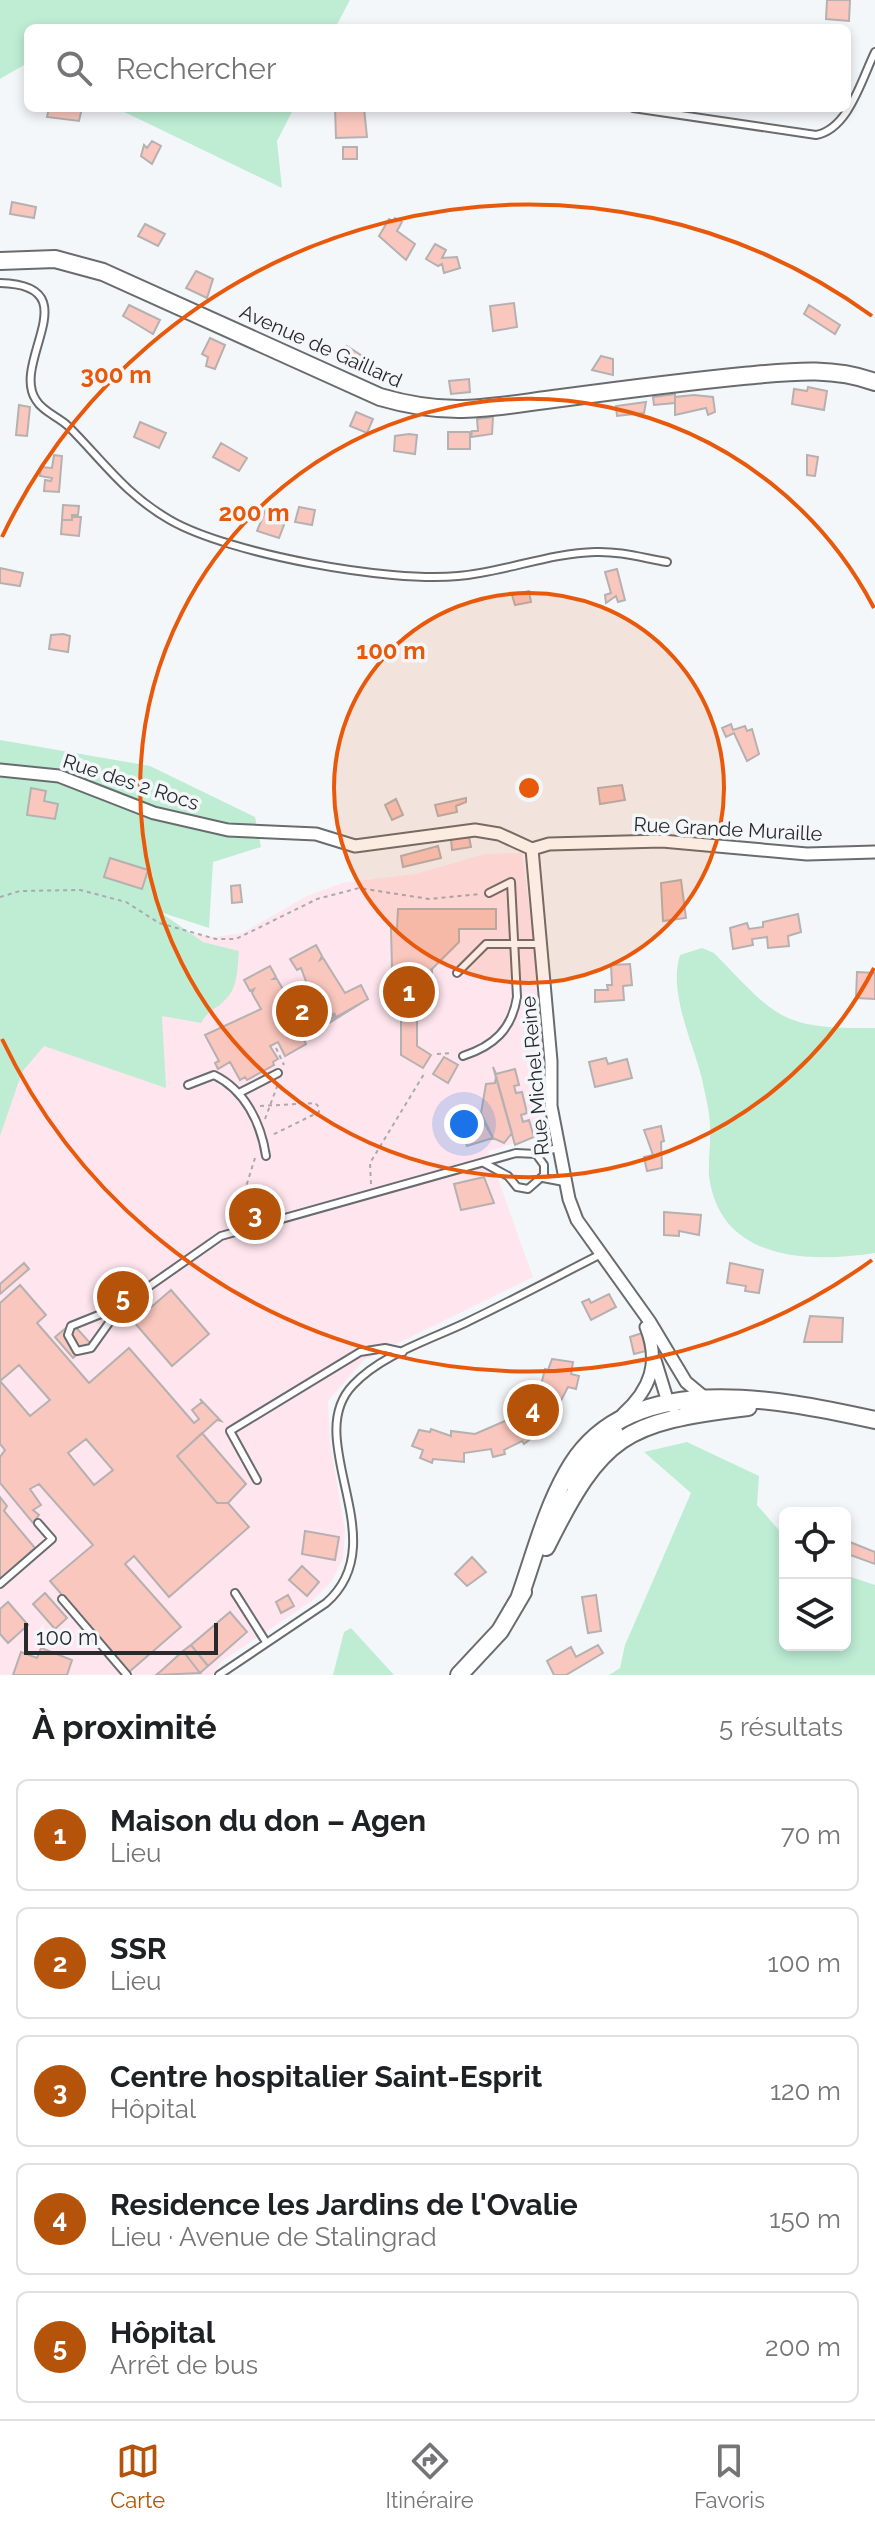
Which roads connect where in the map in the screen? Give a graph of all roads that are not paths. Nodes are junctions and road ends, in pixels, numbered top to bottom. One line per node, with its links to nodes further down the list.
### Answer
1 (875, 52): 2 (lane)
2 (851, 101)
3 (663, 112): 4 (lane)
4 (845, 112)
5 (0, 261): 7 (main road, Avenue de Gaillard)
6 (0, 283): 8 (lane)
7 (875, 382)
8 (667, 562)
9 (0, 770): 10 (street, Rue des 2 Rocs)
10 (532, 849): 11 (street, Rue Grande Muraille); 14 (street, Rue Michel Reine)
11 (875, 852)
12 (489, 893): 13 (lane)
13 (513, 943): 14 (lane); 15 (lane); 16 (lane)
14 (541, 944): 20 (street, Rue Michel Reine)
15 (457, 973)
16 (463, 1056)
17 (278, 1073): 19 (lane)
18 (188, 1085): 19 (lane)
19 (239, 1093): 22 (lane)
20 (557, 1148): 21 (lane); 25 (street, Rue Michel Reine)
21 (536, 1154): 23 (lane); 24 (lane)
22 (266, 1156)
23 (484, 1163): 24 (lane); 28 (lane)
24 (543, 1178): 25 (lane)
25 (564, 1182): 26 (street, Rue Michel Reine)
26 (601, 1254): 27 (street, Rue Michel Reine); 29 (lane)
27 (624, 1284): 30 (street, Rue Michel Reine); 31 (street, Rue Michel Reine)
28 (121, 1306): 28 (lane)
29 (403, 1352): 38 (lane); 45 (lane)
30 (655, 1359): 33 (street, Rue Michel Reine); 37 (street)
31 (675, 1367): 32 (street, Rue Michel Reine); 33 (street, Rue Michel Reine)
32 (704, 1397): 33 (main road); 34 (main road)
33 (673, 1403): 35 (street); 37 (main road); 39 (street)
34 (773, 1404): 35 (main road); 36 (main road)
35 (691, 1414): 39 (main road)
36 (875, 1420)
37 (604, 1432): 44 (main road)
38 (257, 1480)
39 (574, 1490): 44 (main road)
40 (38, 1523): 41 (lane)
41 (0, 1584)
42 (235, 1593): 45 (lane)
43 (62, 1599): 46 (lane)
44 (519, 1599): 48 (main road)
45 (266, 1642): 47 (lane)
46 (127, 1675)
47 (219, 1675)
48 (459, 1675)

